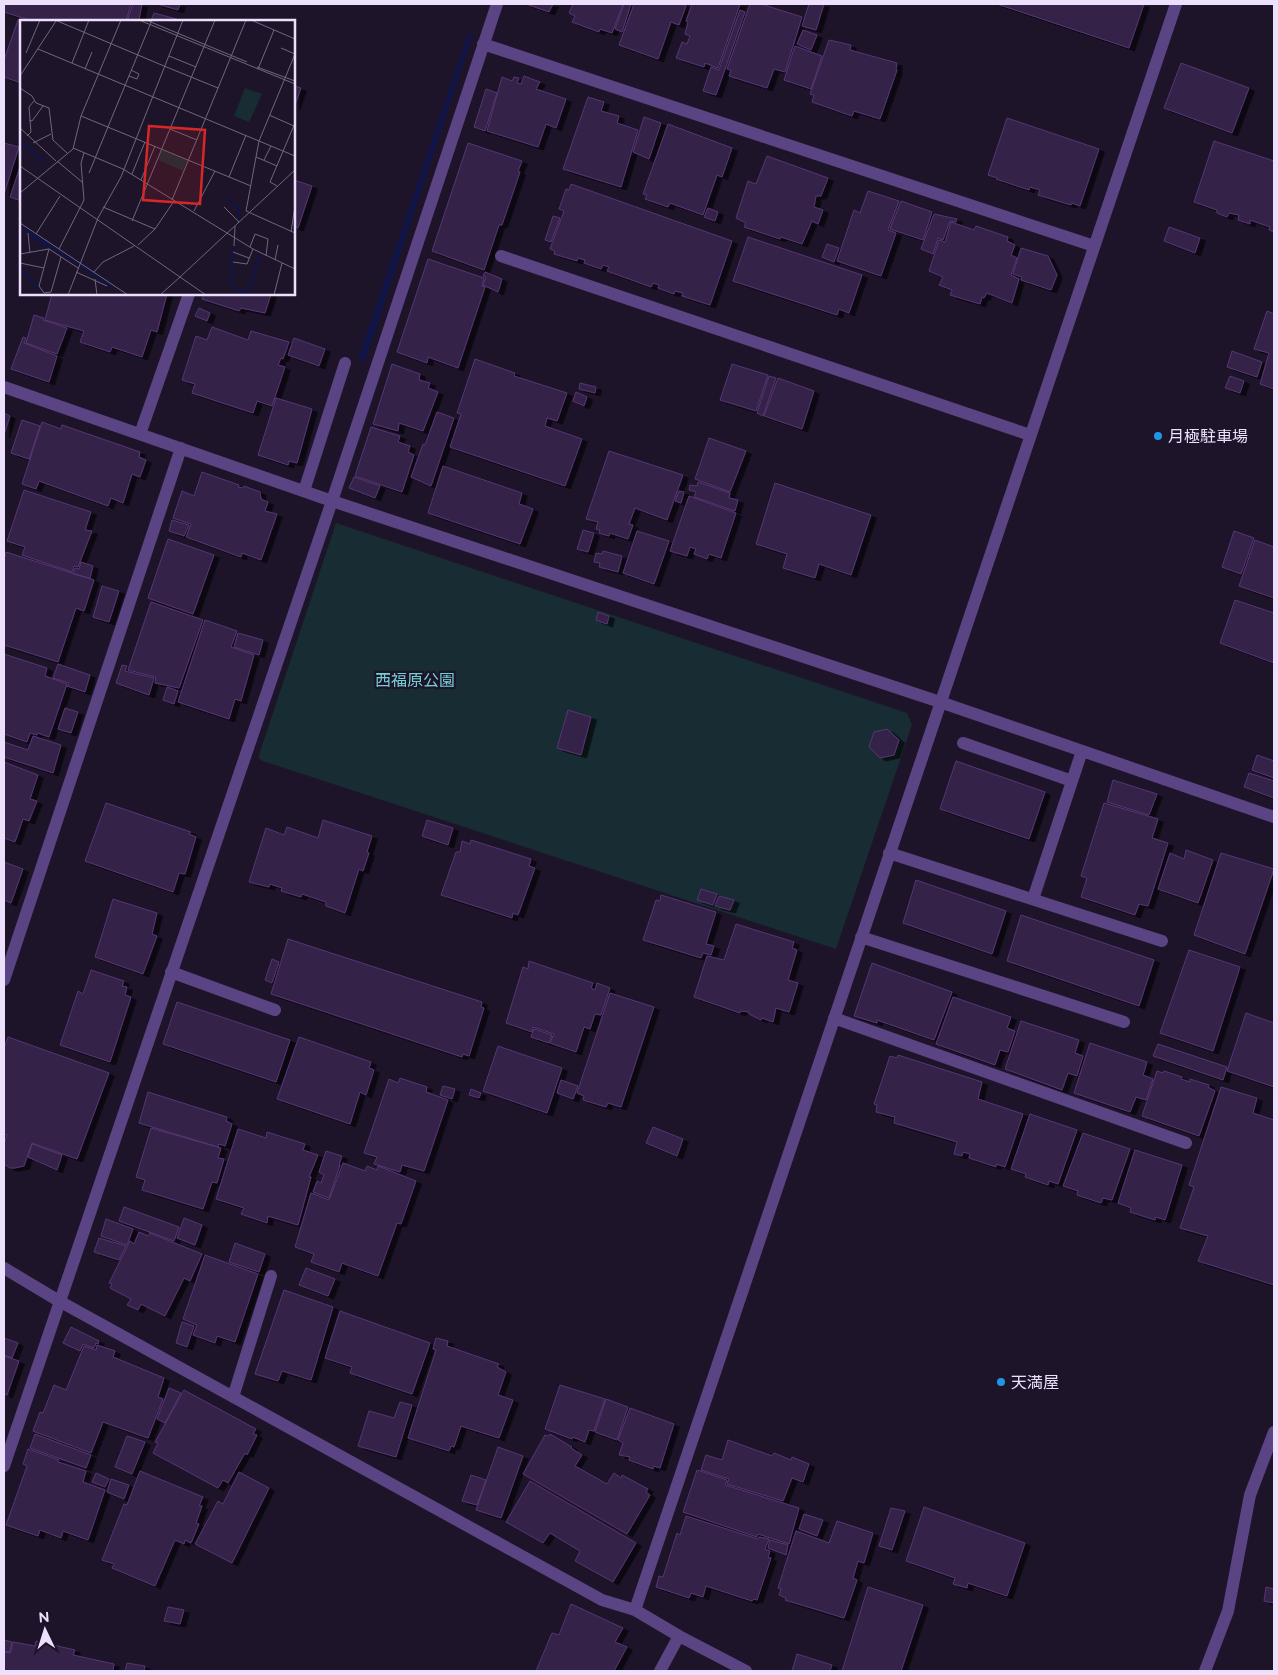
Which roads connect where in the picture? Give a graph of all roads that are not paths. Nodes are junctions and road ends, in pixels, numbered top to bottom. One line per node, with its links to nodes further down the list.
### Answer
1 (497, 4): 3 (street)
2 (1176, 4): 4 (street)
3 (483, 44): 4 (street); 13 (street)
4 (1094, 246): 10 (street)
5 (501, 256): 10 (street)
6 (189, 295): 9 (street)
7 (345, 363): 12 (street)
8 (4, 387): 9 (street)
9 (140, 434): 11 (street)
10 (1030, 435): 14 (street)
11 (181, 448): 12 (street); 24 (street)
12 (304, 491): 13 (street)
13 (332, 501): 14 (street); 23 (street)
14 (940, 702): 16 (street); 19 (street)
15 (963, 743): 17 (street)
16 (1082, 752): 17 (street); 18 (street)
17 (1072, 781): 20 (street)
18 (1274, 817)
19 (889, 852): 20 (street); 21 (street)
20 (1033, 899): 22 (street)
21 (861, 937): 26 (street); 27 (street)
22 (1162, 941)
23 (171, 972): 25 (street); 31 (street)
24 (4, 980)
25 (275, 1010)
26 (834, 1018): 28 (street); 35 (street)
27 (1124, 1022)
28 (1186, 1143)
29 (4, 1268): 31 (street)
30 (271, 1276): 32 (street)
31 (58, 1301): 32 (street); 34 (street)
32 (233, 1397): 35 (street)
33 (1274, 1432): 39 (street)
34 (4, 1466)
35 (635, 1610): 36 (street)
36 (679, 1636): 37 (street); 38 (street)
37 (660, 1671)
38 (746, 1671)
39 (1206, 1671)

